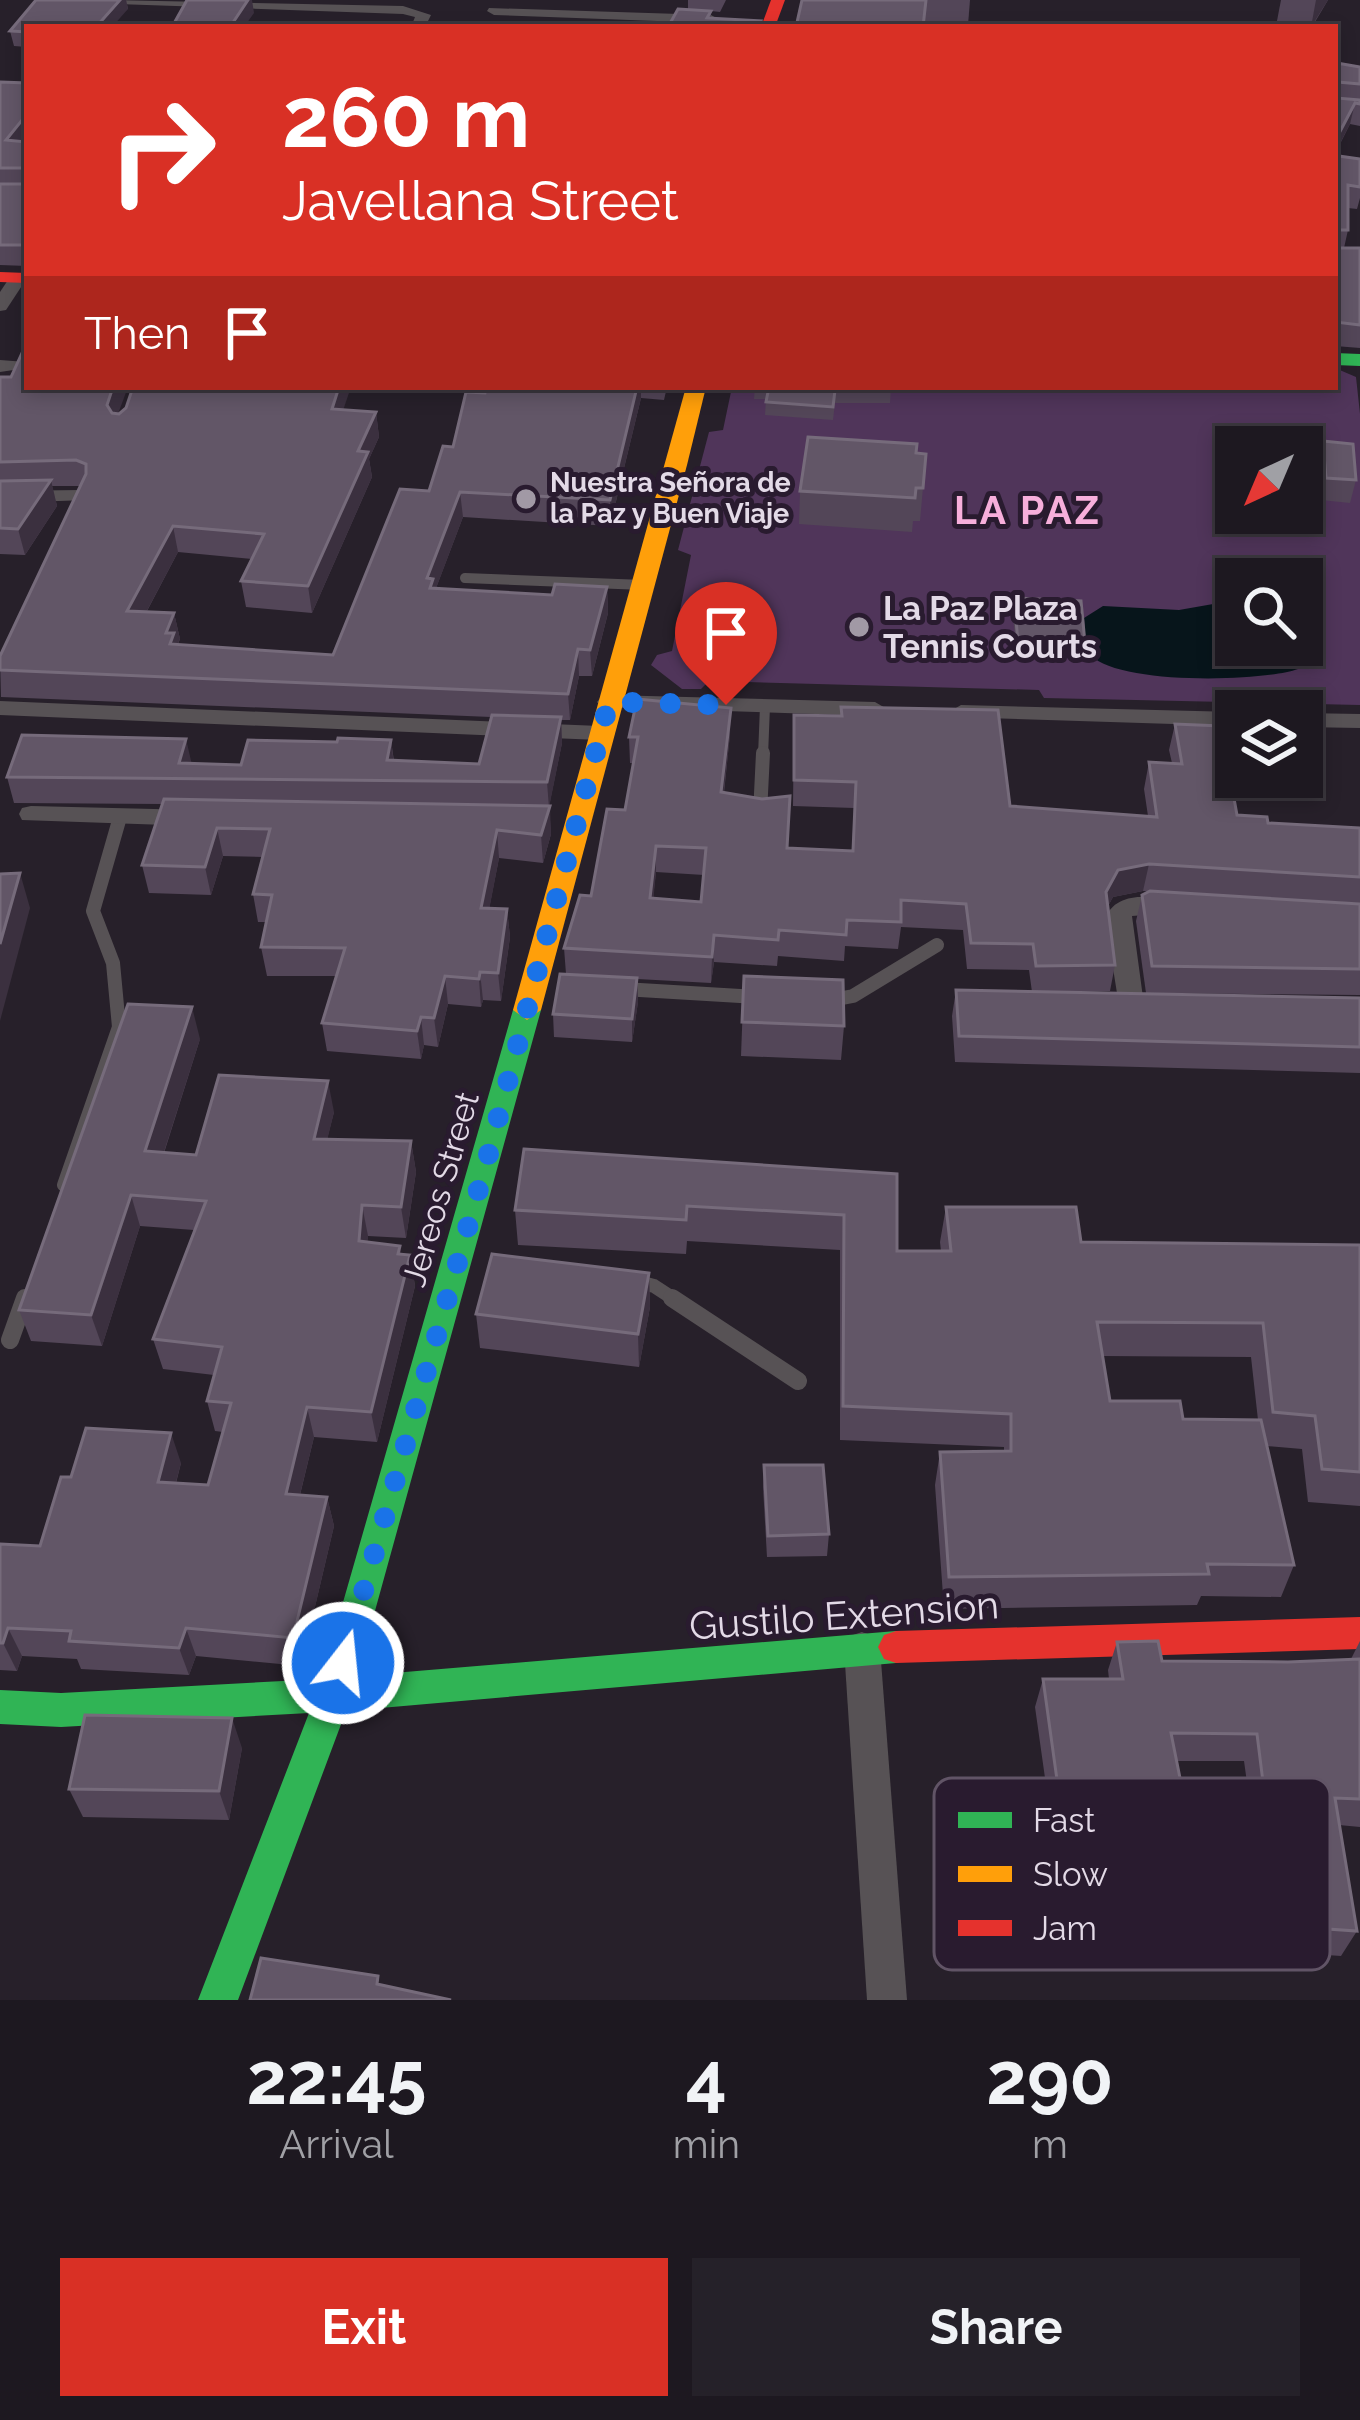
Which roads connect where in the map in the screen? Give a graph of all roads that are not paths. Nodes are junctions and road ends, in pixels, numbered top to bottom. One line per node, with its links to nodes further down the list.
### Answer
1 (117, 0): 2 (street)
2 (129, 0): 6 (street)
3 (494, 10): 4 (street)
4 (595, 14): 5 (street)
5 (726, 20)
6 (420, 24)
7 (15, 277): 8 (street)
8 (0, 306)
9 (695, 390): 13 (street, Jereos Street)
10 (81, 496): 11 (street)
11 (0, 497)
12 (465, 578): 13 (lane)
13 (644, 586): 14 (street, Jereos Street)
14 (609, 702): 15 (street); 20 (street, Jereos Street)
15 (765, 706): 17 (street); 22 (lane)
16 (0, 708): 20 (street)
17 (1215, 717)
18 (1323, 720): 19 (street)
19 (1360, 721)
20 (600, 733): 38 (street, Jereos Street)
21 (31, 814): 23 (street)
22 (760, 814)
23 (120, 817): 24 (street); 31 (lane)
24 (216, 818)
25 (1208, 908): 30 (street)
26 (937, 945): 29 (lane)
27 (603, 988): 28 (lane)
28 (764, 998)
29 (809, 1000)
30 (1130, 1005)
31 (56, 1206)
32 (33, 1273): 34 (lane)
33 (617, 1280): 35 (lane)
34 (10, 1340)
35 (798, 1381)
36 (1360, 1633): 37 (street, Gustilo Extension)
37 (862, 1648): 38 (street, Gustilo Extension); 41 (street)
38 (334, 1695): 39 (street, Gustilo Extension); 40 (street, Jereos Street)
39 (0, 1707)
40 (218, 2000)
41 (887, 2000)

